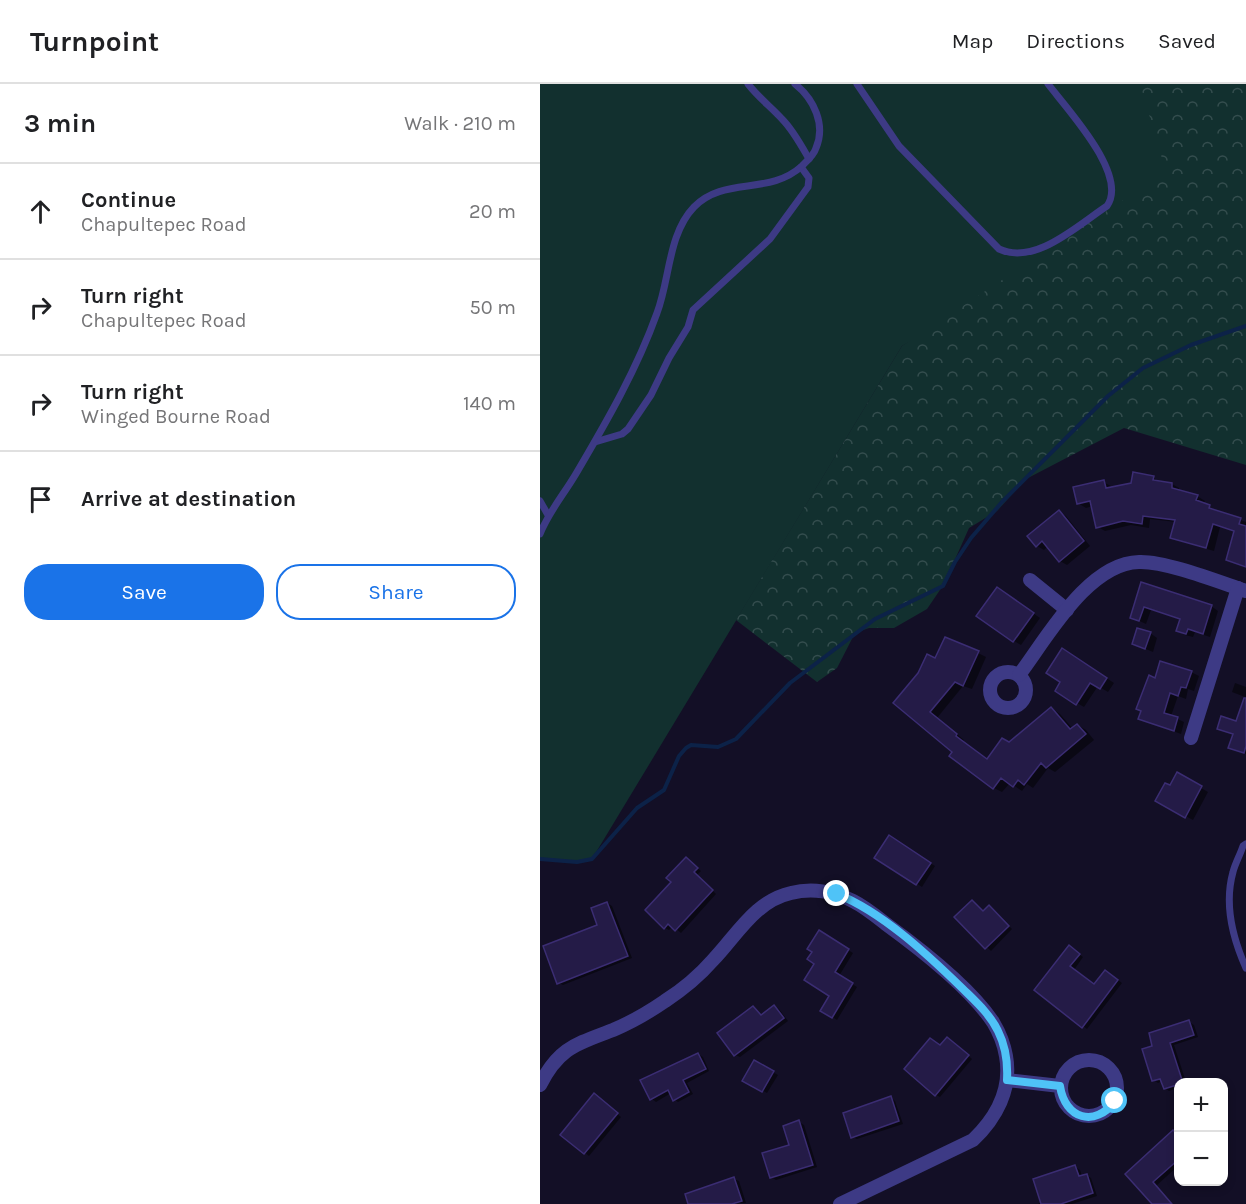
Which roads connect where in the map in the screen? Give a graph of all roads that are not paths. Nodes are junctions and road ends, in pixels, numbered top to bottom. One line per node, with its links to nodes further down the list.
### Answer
1 (748, 84): 5 (lane)
2 (795, 84): 5 (lane)
3 (857, 84): 4 (lane)
4 (1048, 84)
5 (809, 159): 6 (lane)
6 (801, 167): 7 (lane); 7 (lane)
7 (595, 442): 9 (lane)
8 (540, 501): 9 (lane)
9 (548, 515): 10 (lane)
10 (540, 534)
11 (1030, 580): 13 (street)
12 (1242, 590): 13 (street); 15 (street)
13 (1067, 610): 14 (street)
14 (1019, 675)
15 (1191, 738)
16 (1246, 844): 17 (lane)
17 (1246, 968)
18 (1007, 1080): 19 (street); 20 (street); 21 (street)
19 (540, 1085)
20 (1060, 1086): 20 (street)
21 (840, 1204)

